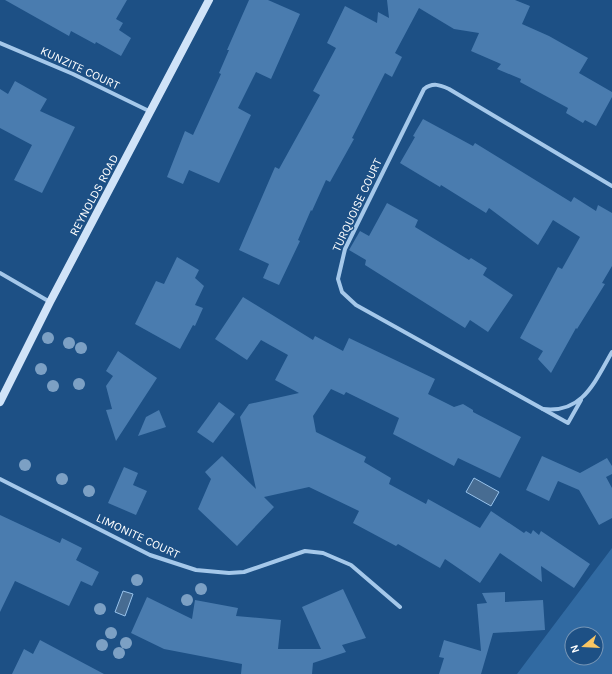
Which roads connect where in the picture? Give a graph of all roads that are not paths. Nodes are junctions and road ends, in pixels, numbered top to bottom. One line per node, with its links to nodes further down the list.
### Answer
1 (209, 0): 3 (street, REYNOLDS ROAD)
2 (0, 43): 3 (street, KUNZITE COURT)
3 (151, 112): 6 (street, REYNOLDS ROAD)
4 (612, 186): 10 (street, TURQUOISE COURT)
5 (0, 273): 6 (street)
6 (50, 302): 9 (street, REYNOLDS ROAD)
7 (612, 352): 8 (street)
8 (581, 400): 10 (street); 10 (street, TURQUOISE COURT)
9 (0, 402)
10 (540, 408)
11 (0, 479): 12 (street, LIMONITE COURT)
12 (400, 607)

